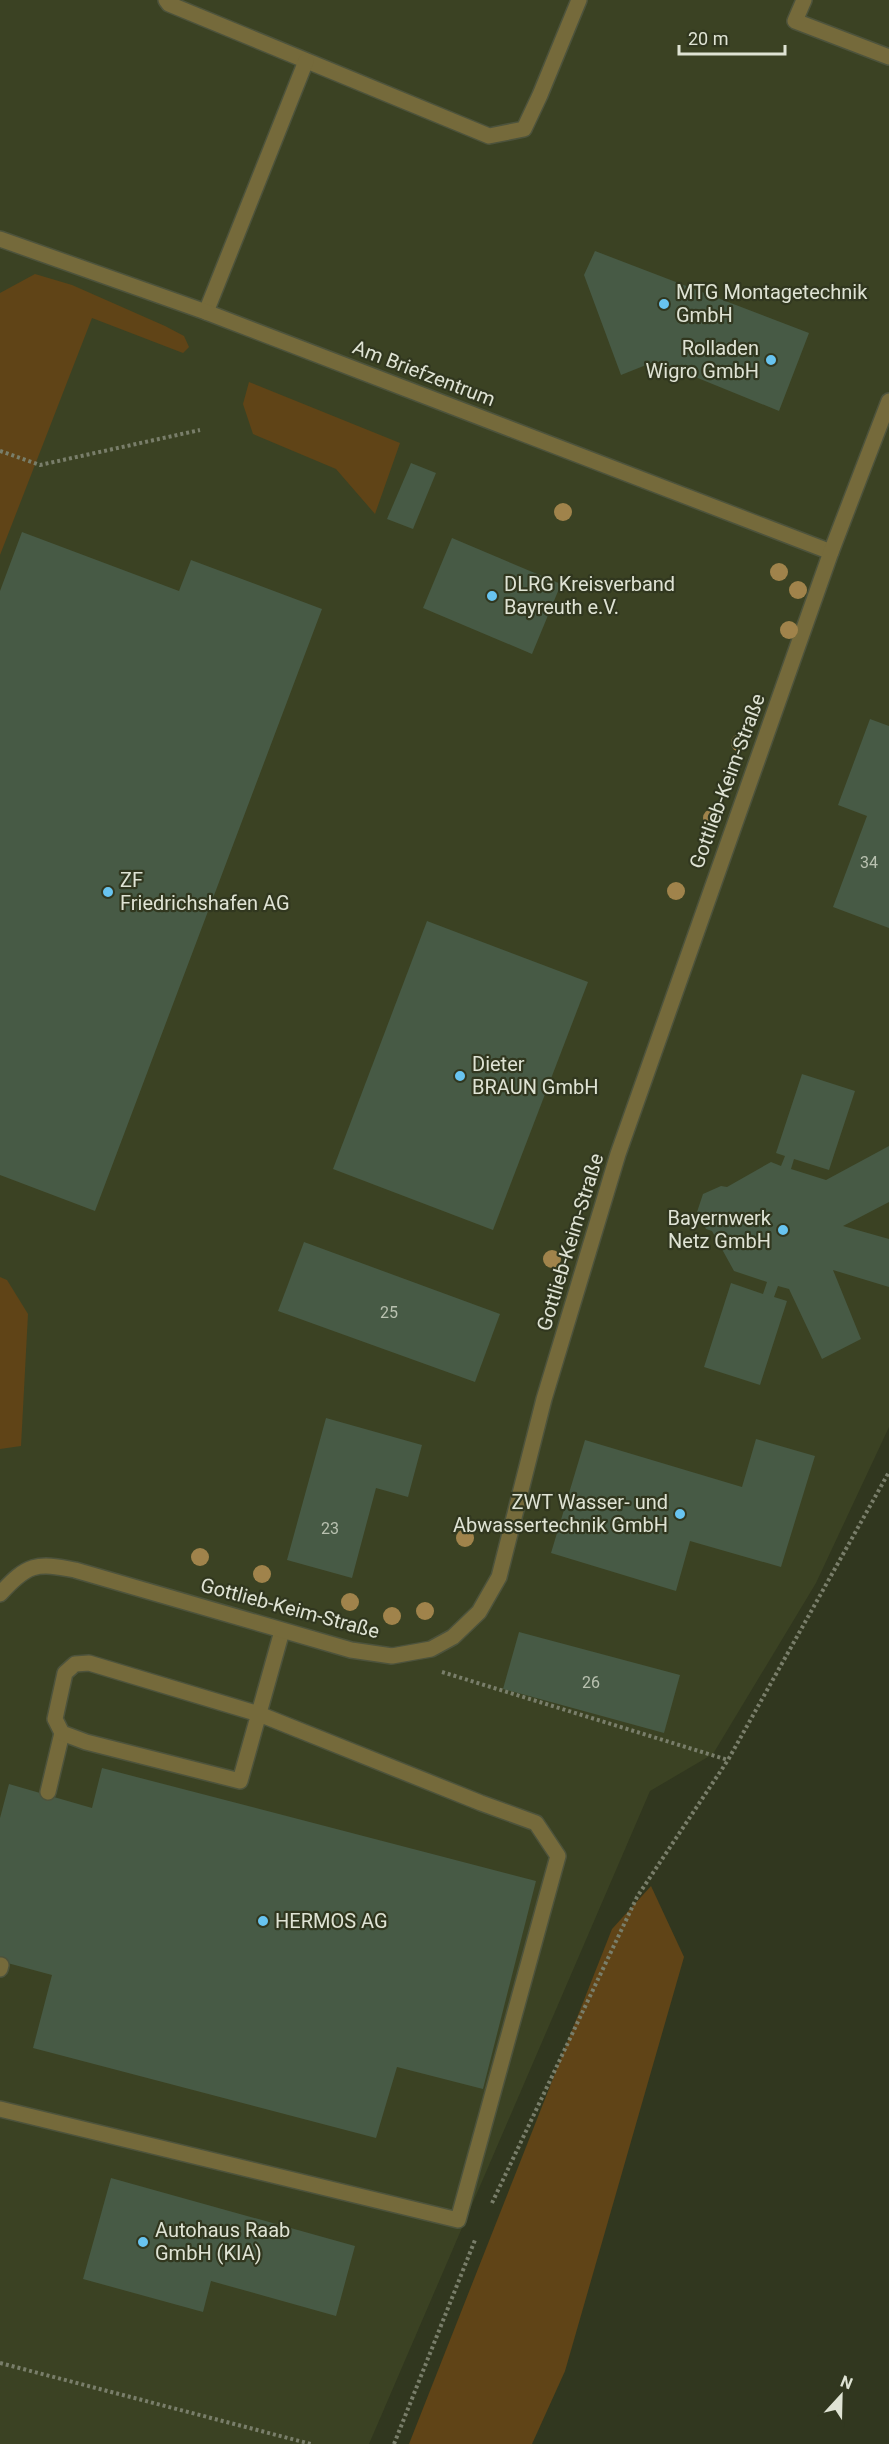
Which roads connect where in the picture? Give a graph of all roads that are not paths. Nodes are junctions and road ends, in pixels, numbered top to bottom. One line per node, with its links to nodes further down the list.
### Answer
1 (166, 0): 5 (street)
2 (579, 0): 5 (street)
3 (804, 0): 4 (street)
4 (889, 57)
5 (306, 61): 7 (street)
6 (0, 239): 7 (street, Am Briefzentrum)
7 (206, 312): 9 (street, Am Briefzentrum)
8 (889, 401): 9 (street, Gottlieb-Keim-Straße)
9 (831, 552): 11 (street, Gottlieb-Keim-Straße)
10 (0, 1594): 11 (street, Gottlieb-Keim-Straße)
11 (282, 1631): 12 (street)
12 (259, 1714): 13 (street); 13 (street); 15 (street)
13 (62, 1733): 14 (street)
14 (48, 1792)
15 (0, 2109)

